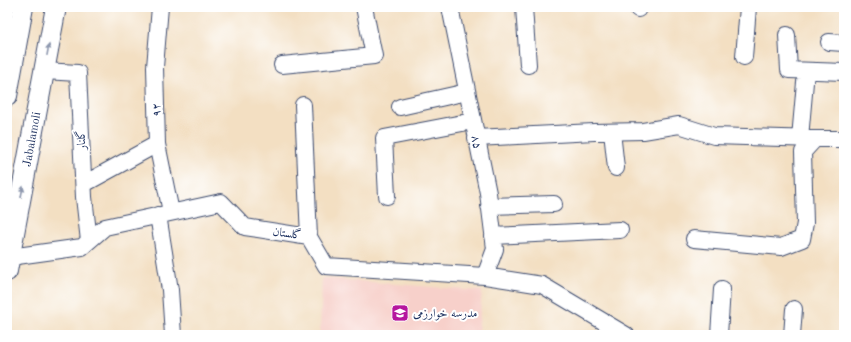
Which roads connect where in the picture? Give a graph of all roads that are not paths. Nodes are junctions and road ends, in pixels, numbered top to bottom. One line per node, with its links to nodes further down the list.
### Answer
1 (23, 7): 12 (main road)
2 (56, 7): 13 (main road, Jabalamoli, one-way to 2)
3 (160, 7): 25 (street, ۹۲)
4 (364, 7): 10 (street)
5 (450, 7): 16 (street, ۸۵)
6 (524, 7): 11 (street)
7 (748, 7): 9 (street)
8 (787, 35): 14 (street)
9 (744, 57)
10 (282, 65)
11 (528, 65)
12 (9, 71): 17 (main road)
13 (44, 71): 27 (street, گلنار); 37 (main road, Jabalamoli, one-way to 13)
14 (806, 71): 15 (street); 23 (street)
15 (844, 72)
16 (467, 92): 19 (street); 20 (street, ۸۵)
17 (7, 96)
18 (303, 105): 34 (street)
19 (400, 107)
20 (473, 121): 22 (street, ۸۵); 28 (street)
21 (612, 132): 22 (street); 23 (street); 26 (street)
22 (476, 138): 30 (street, ۸۵)
23 (808, 138): 24 (street); 35 (street)
24 (844, 139)
25 (157, 144): 27 (street); 31 (street, ۹۲)
26 (616, 168)
27 (84, 184): 36 (street, گلنار)
28 (387, 196)
29 (554, 204): 30 (street)
30 (489, 206): 33 (street, ۸۵)
31 (165, 214): 34 (street, گلستان); 36 (street, گلستان); 41 (street, ۹۲)
32 (620, 230): 33 (street)
33 (493, 236): 38 (street, ۸۵)
34 (309, 237): 38 (street, گلستان)
35 (694, 239)
36 (89, 241): 37 (street, گلستان)
37 (8, 264)
38 (485, 276): 42 (street, گلستان)
39 (722, 289): 43 (street)
40 (794, 309): 44 (street)
41 (173, 335)
42 (626, 335)
43 (719, 335)
44 (792, 335)

